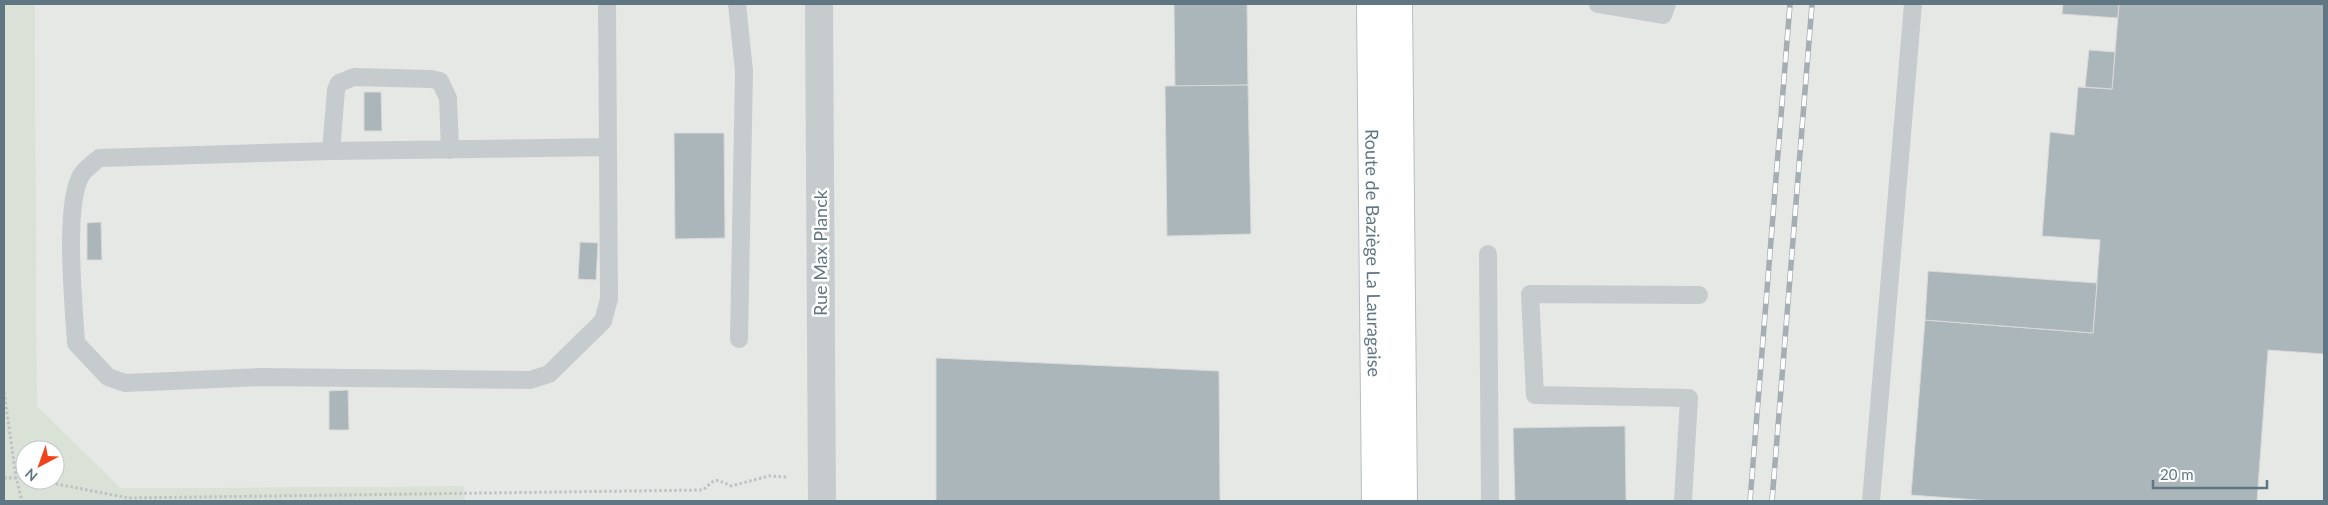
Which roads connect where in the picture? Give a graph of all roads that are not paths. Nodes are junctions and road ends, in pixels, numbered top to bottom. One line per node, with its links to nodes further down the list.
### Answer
1 (606, 4): 9 (lane)
2 (737, 4): 14 (lane)
3 (819, 4): 15 (street, Rue Max Planck)
4 (1371, 4): 16 (main road, Route de Baziège La Lauragaise)
5 (1398, 4): 17 (main road, Route de Baziège La Lauragaise)
6 (1598, 4): 7 (lane)
7 (1667, 4)
8 (1913, 4): 20 (lane)
9 (608, 147): 10 (lane); 11 (lane)
10 (450, 150): 11 (lane); 11 (lane)
11 (330, 151)
12 (1488, 254): 18 (lane)
13 (1699, 294): 19 (lane)
14 (739, 339)
15 (821, 490)
16 (1376, 501)
17 (1402, 501)
18 (1490, 501)
19 (1683, 501)
20 (1870, 501)

